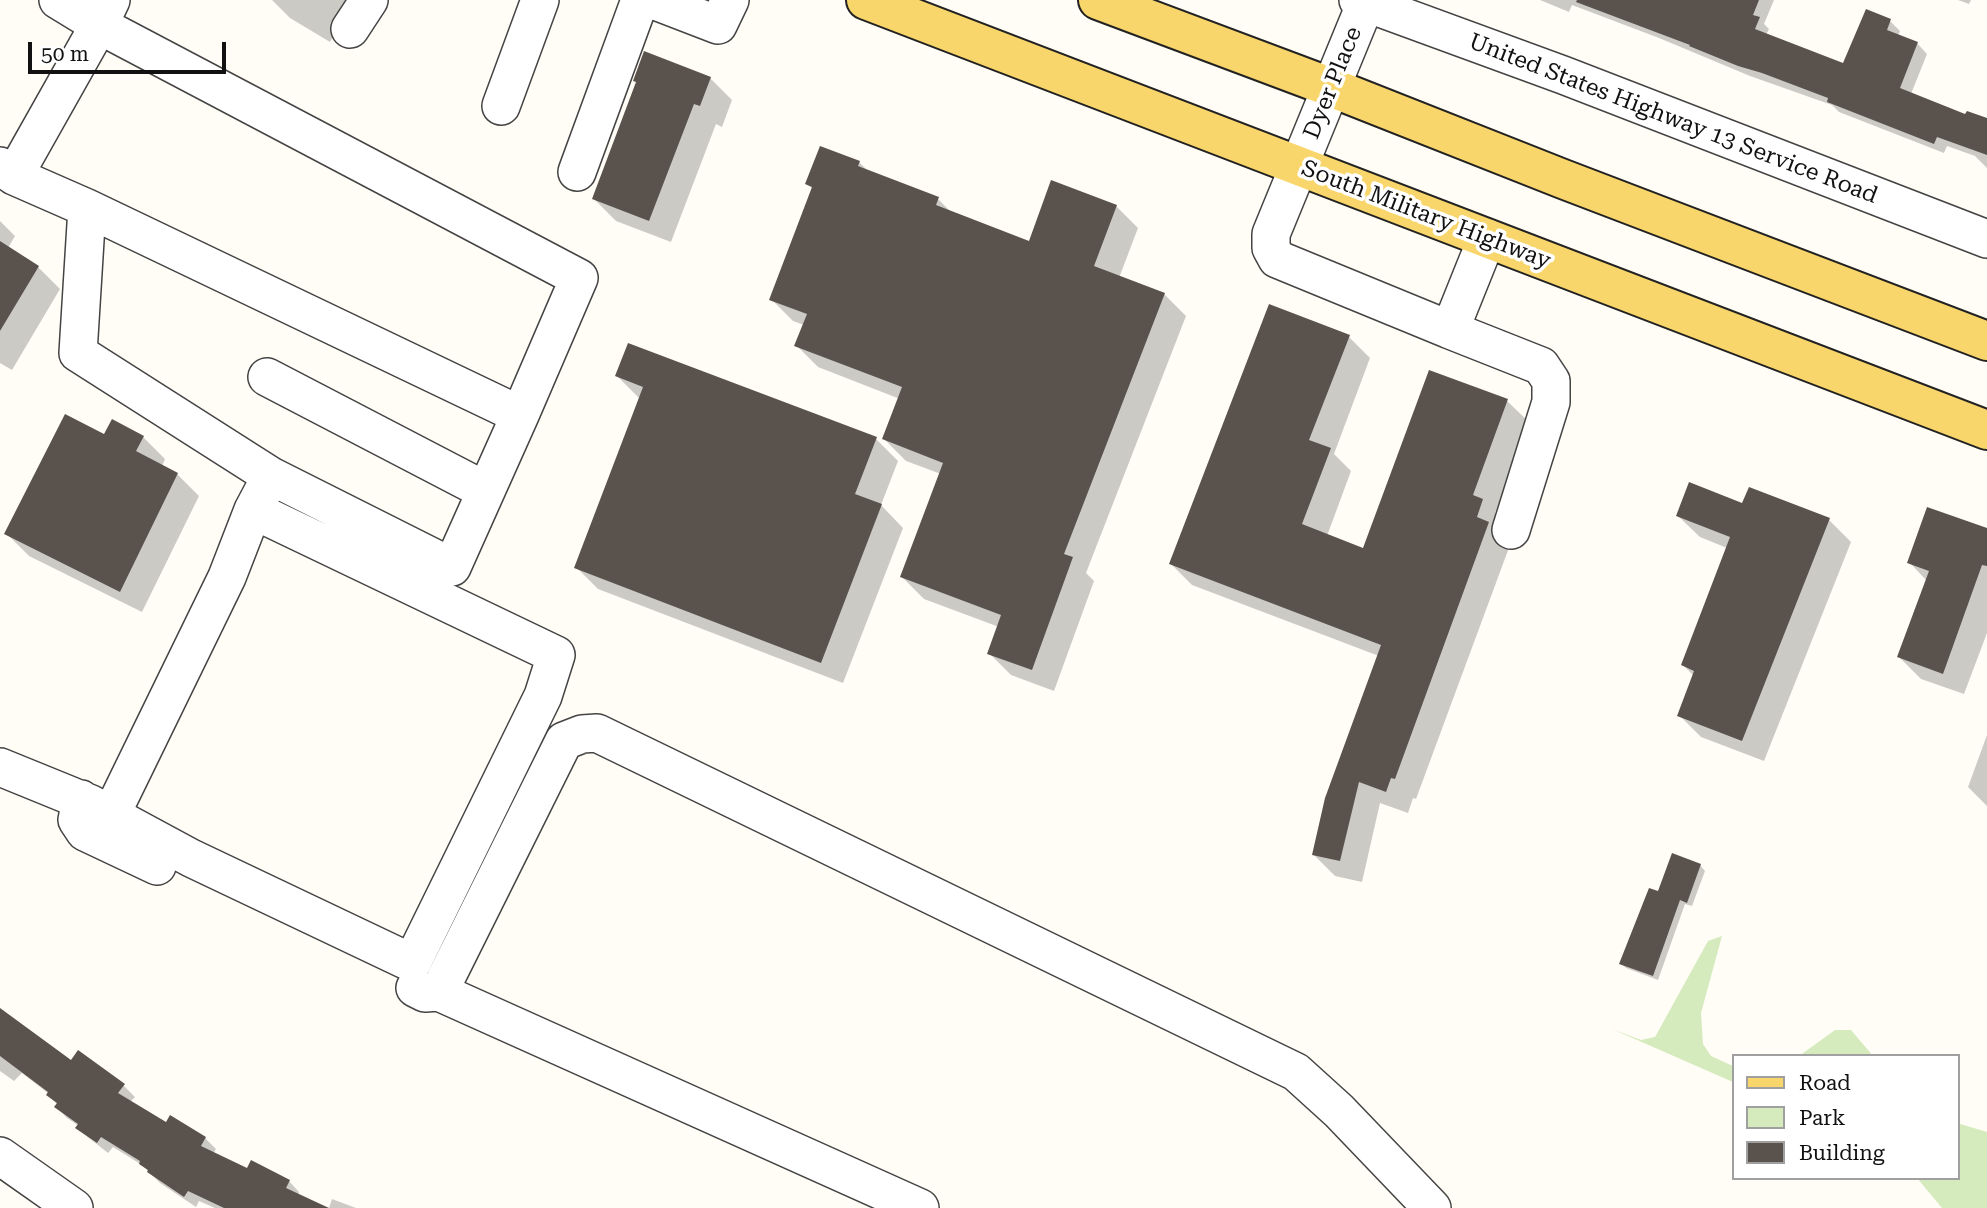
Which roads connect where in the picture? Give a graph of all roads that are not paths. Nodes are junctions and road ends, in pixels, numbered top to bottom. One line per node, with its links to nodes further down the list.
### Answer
1 (58, 0): 9 (street)
2 (540, 0): 11 (street)
3 (640, 0): 14 (street)
4 (653, 0): 5 (street)
5 (730, 0)
6 (1098, 0): 10 (main road)
7 (869, 1): 12 (main road, South Military Highway)
8 (1363, 1): 10 (street, Dyer Place); 17 (street, United States Highway 13 Service Road)
9 (109, 8): 13 (street); 21 (street)
10 (1330, 87): 12 (street, Dyer Place); 19 (main road)
11 (501, 106)
12 (1299, 167): 16 (main road, South Military Highway); 18 (street, Dyer Place)
13 (7, 171): 15 (street)
14 (577, 172)
15 (87, 208): 21 (street); 23 (street)
16 (1487, 238): 18 (street); 22 (main road, South Military Highway)
17 (1987, 239)
18 (1451, 330): 26 (street)
19 (1987, 341)
20 (267, 377): 24 (street)
21 (520, 415): 24 (street)
22 (1987, 430)
23 (271, 476): 24 (street); 25 (street)
24 (486, 491)
25 (253, 510): 28 (street); 28 (street)
26 (1511, 530)
27 (0, 767): 28 (street)
28 (96, 807): 29 (street)
29 (439, 992): 32 (street); 33 (street)
30 (0, 1156): 31 (street)
31 (75, 1208)
32 (920, 1208)
33 (1432, 1208)

